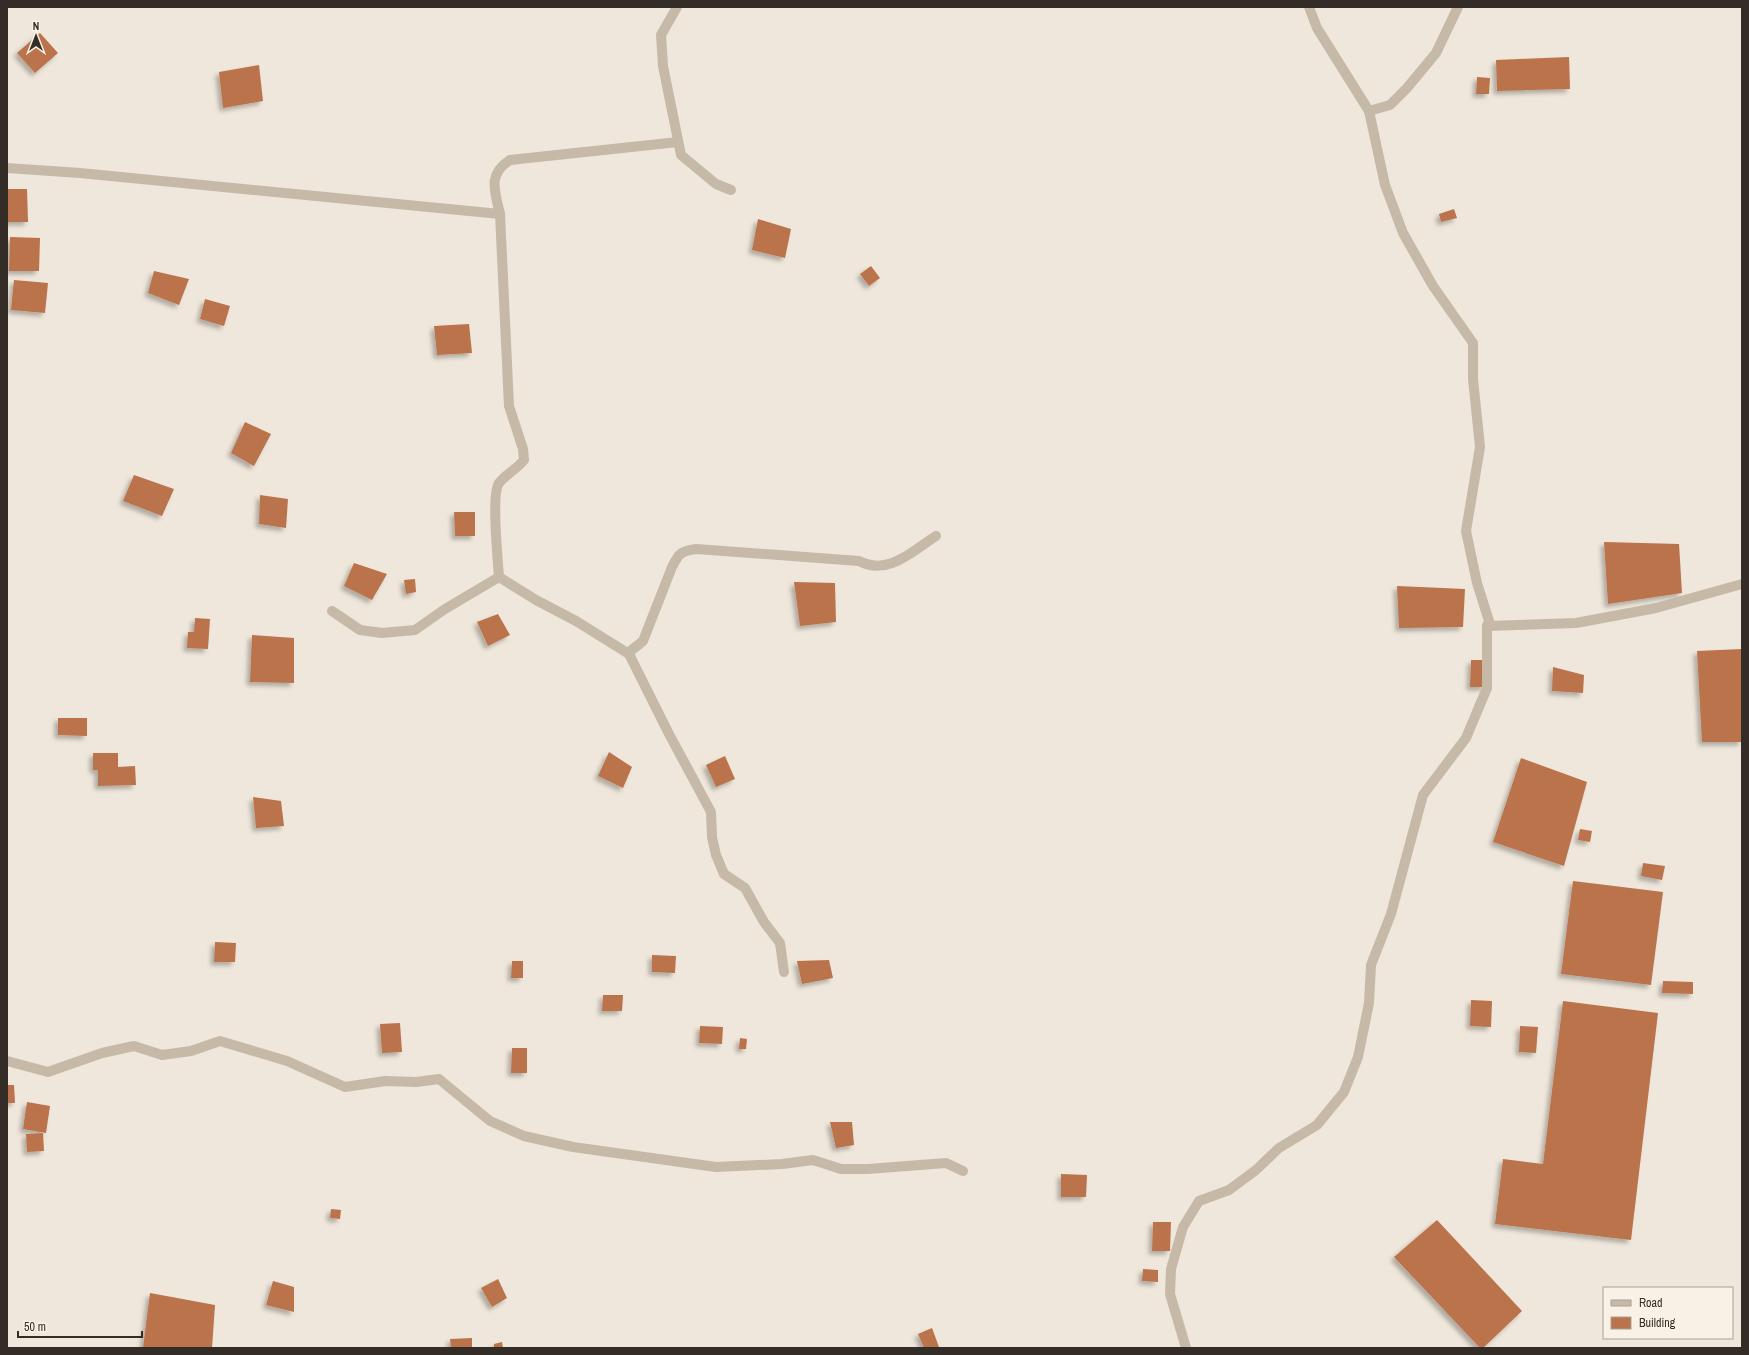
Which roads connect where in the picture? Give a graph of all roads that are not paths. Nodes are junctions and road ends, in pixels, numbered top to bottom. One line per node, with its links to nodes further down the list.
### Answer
1 (677, 7): 5 (street)
2 (1309, 7): 4 (street)
3 (1458, 7): 4 (street)
4 (1369, 111): 13 (street)
5 (678, 142): 7 (street); 8 (street)
6 (7, 168): 8 (street)
7 (731, 190)
8 (500, 214): 10 (street)
9 (936, 536): 14 (street)
10 (499, 577): 12 (street); 14 (street)
11 (1742, 584): 13 (street)
12 (332, 611)
13 (1487, 626): 18 (street)
14 (628, 653): 15 (street)
15 (784, 972)
16 (7, 1061): 17 (street)
17 (963, 1171)
18 (1186, 1348)

